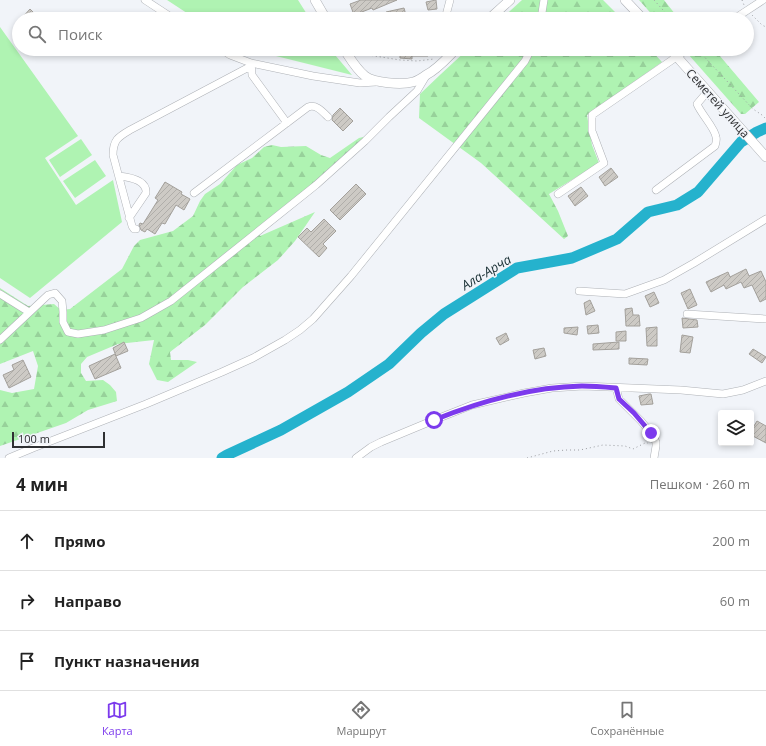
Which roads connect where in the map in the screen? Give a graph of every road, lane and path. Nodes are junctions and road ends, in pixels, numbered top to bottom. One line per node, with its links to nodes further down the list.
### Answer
1 (145, 0): 10 (street)
2 (314, 0): 11 (main road)
3 (450, 0): 12 (street)
4 (510, 0): 13 (main road)
5 (544, 0): 14 (street)
6 (625, 0): 15 (main road)
7 (654, 0): 16 (path)
8 (763, 0): 9 (street)
9 (747, 10): 17 (street)
10 (163, 12)
11 (322, 12)
12 (447, 12)
13 (497, 12)
14 (541, 12)
15 (636, 12)
16 (665, 12)
17 (744, 12)
18 (754, 17): 19 (path)
19 (766, 27)
20 (232, 56): 28 (street)
21 (349, 56): 30 (main road)
22 (376, 56): 27 (path)
23 (448, 56): 29 (main road)
24 (528, 56): 52 (street)
25 (677, 56): 31 (main road, Семетей улица); 39 (street)
26 (703, 56): 33 (path)
27 (435, 59)
28 (251, 64): 30 (street); 34 (street); 36 (street)
29 (428, 75): 30 (main road); 45 (street)
30 (384, 82)
31 (708, 91): 35 (main road, Семетей улица); 37 (street)
32 (328, 116): 34 (street)
33 (766, 119)
34 (286, 123): 38 (street)
35 (765, 155)
36 (119, 176): 40 (street); 40 (street)
37 (656, 190)
38 (194, 193)
39 (558, 194)
40 (129, 218): 42 (street)
41 (766, 218): 43 (street)
42 (136, 229)
43 (579, 291)
44 (0, 294): 45 (street)
45 (29, 312): 48 (street)
46 (687, 314): 47 (street)
47 (766, 319)
48 (0, 340)
49 (765, 383): 50 (street)
50 (616, 388): 51 (street); 53 (street)
51 (656, 450): 54 (path); 55 (street)
52 (9, 458)
53 (356, 458)
54 (527, 458)
55 (654, 458)

